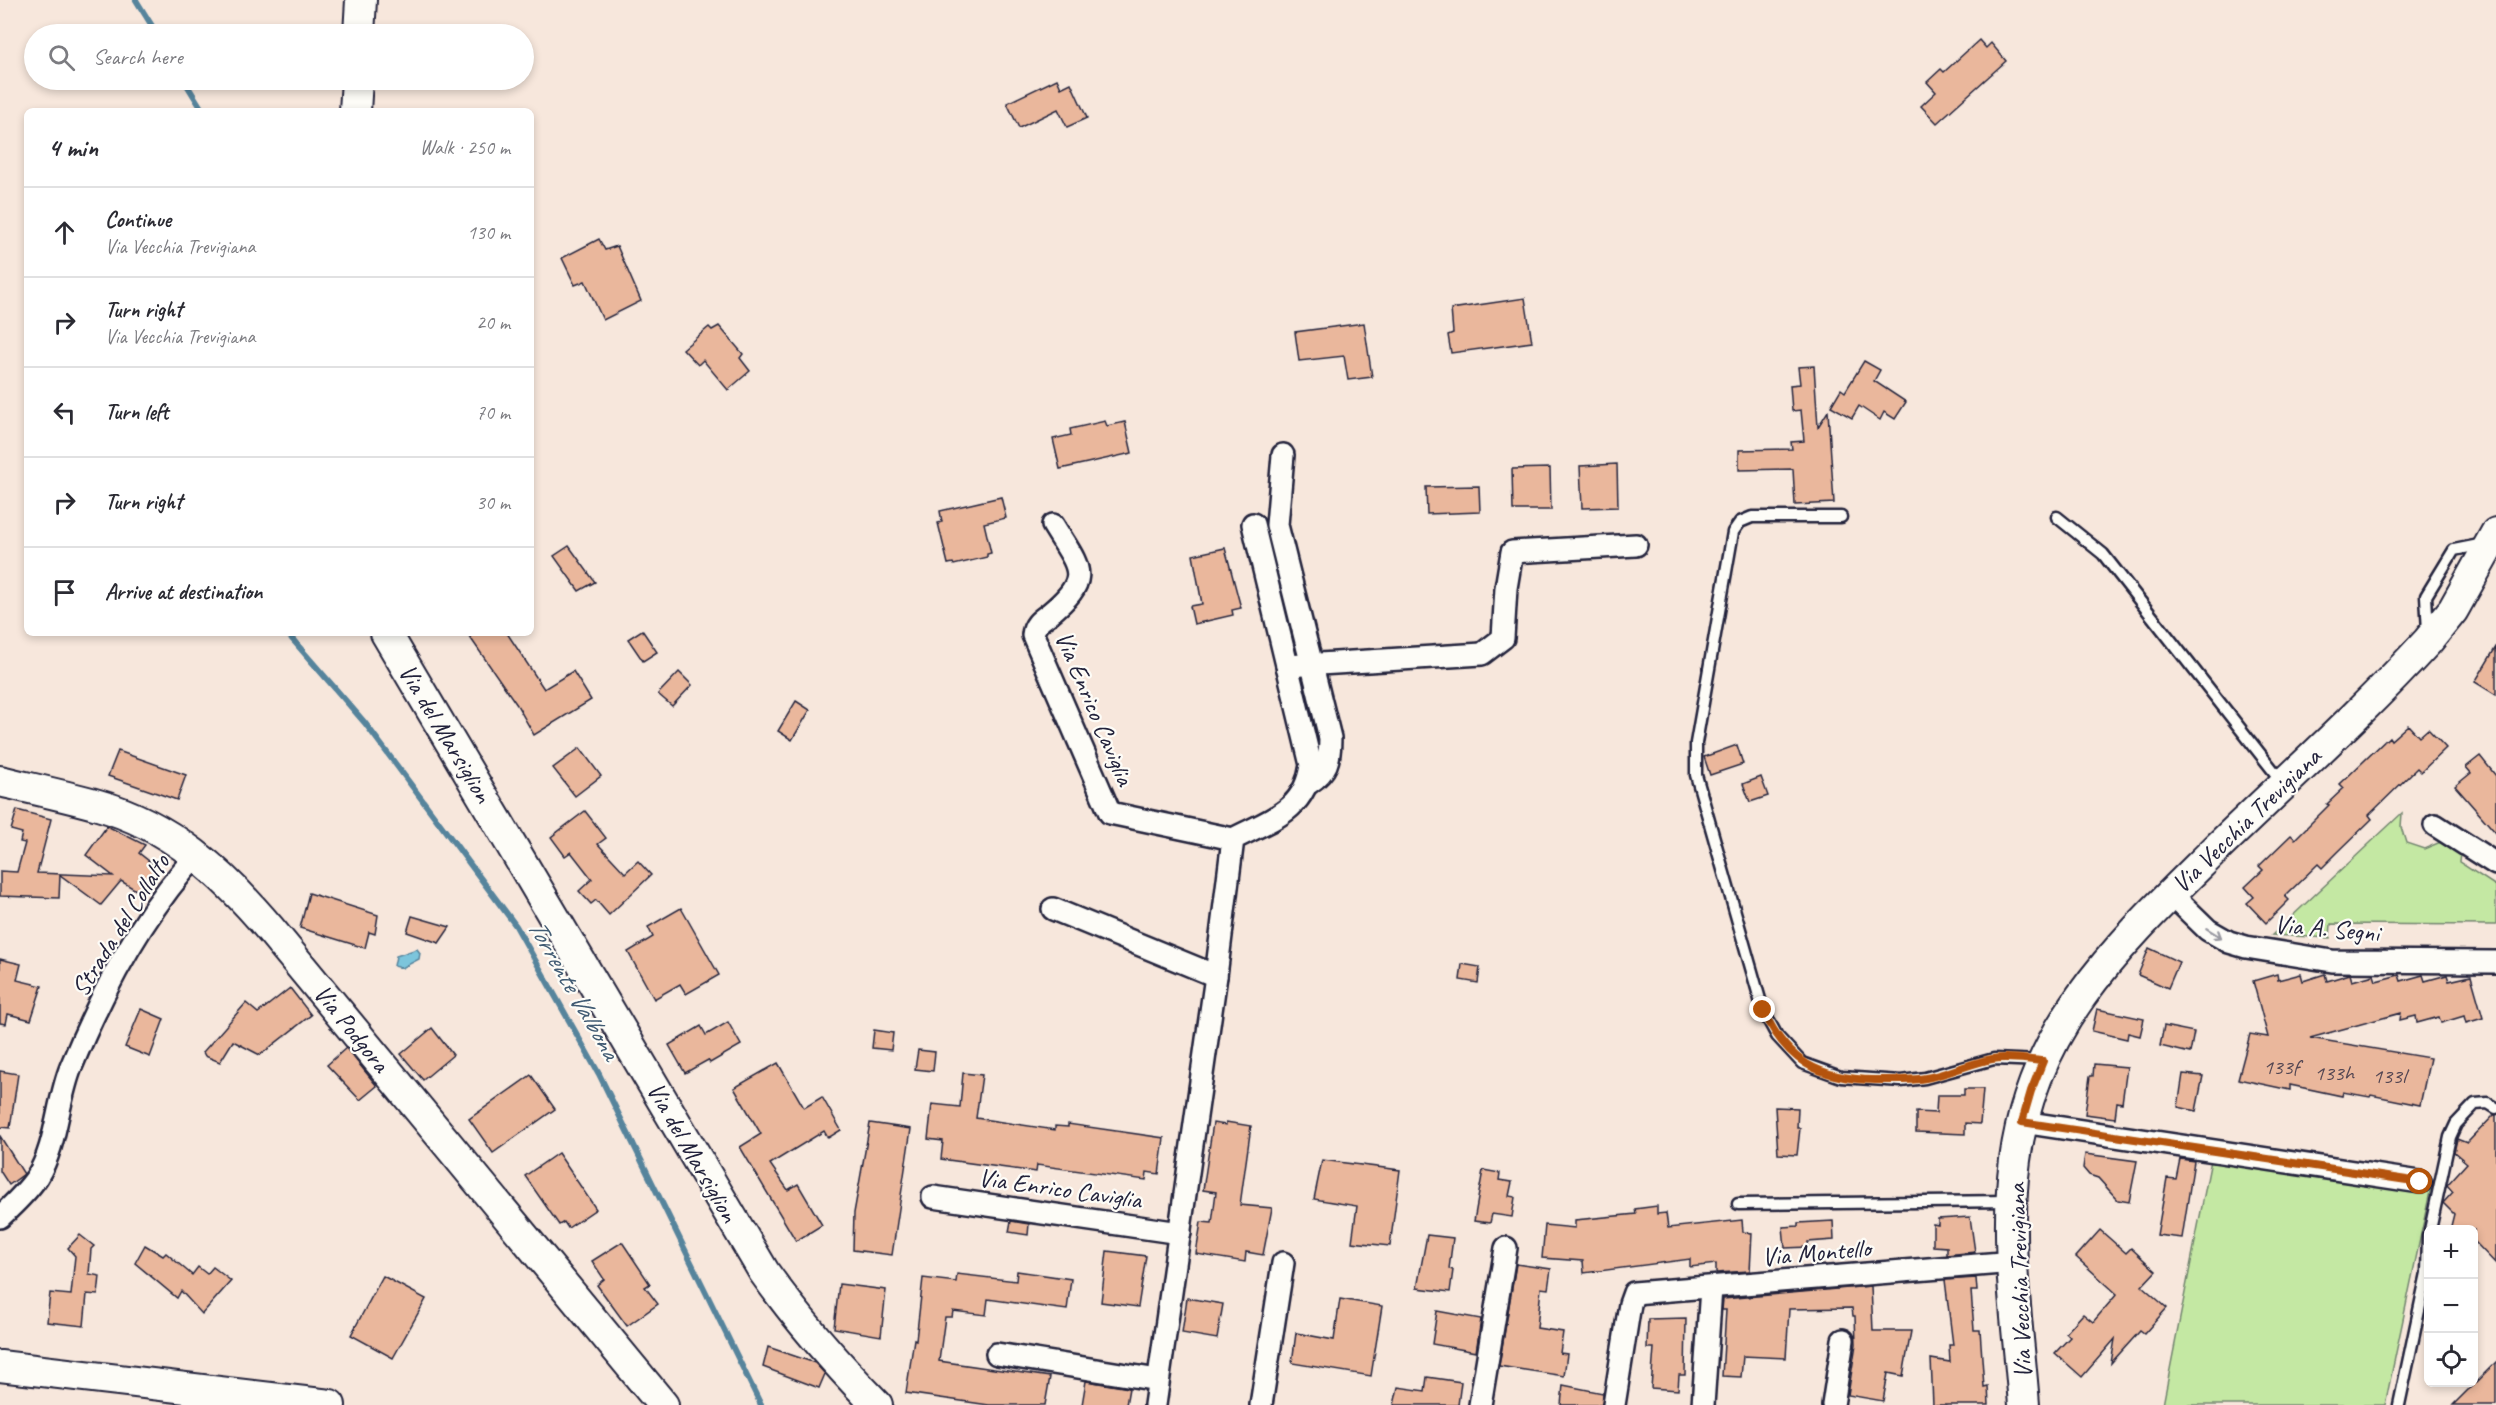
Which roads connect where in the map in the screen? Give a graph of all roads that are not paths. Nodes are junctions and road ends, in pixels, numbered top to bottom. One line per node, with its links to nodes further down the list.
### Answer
1 (361, 0): 2 (street)
2 (360, 24)
3 (356, 90): 4 (street)
4 (355, 108)
5 (1283, 455): 13 (street)
6 (1841, 517): 26 (lane)
7 (2057, 517): 17 (lane)
8 (1253, 524): 14 (street)
9 (1053, 525): 19 (street, Via Enrico Caviglia)
10 (2495, 540): 17 (street, Via Vecchia Trevigiana)
11 (1636, 545): 13 (street)
12 (388, 636): 49 (street, Via del Marsiglion)
13 (1312, 665): 14 (street); 16 (street)
14 (1287, 666): 16 (street)
15 (0, 781): 20 (street, Via Podgora)
16 (1309, 783): 19 (street)
17 (2283, 783): 22 (street, Via Vecchia Trevigiana)
18 (2435, 825): 21 (street)
19 (1233, 839): 25 (street)
20 (197, 855): 33 (street, Strada del Collalto); 44 (street, Via Podgora)
21 (2496, 864)
22 (2171, 894): 24 (street, Via A. Segni, one-way to 24); 26 (street, Via Vecchia Trevigiana)
23 (1053, 909): 25 (street)
24 (2496, 962)
25 (1216, 976): 35 (street)
26 (2043, 1061): 28 (street, Via Vecchia Trevigiana)
27 (2496, 1108): 34 (lane)
28 (2022, 1122): 29 (street); 31 (street, Via Vecchia Trevigiana)
29 (2420, 1182)
30 (933, 1197): 35 (street, Via Enrico Caviglia)
31 (2011, 1201): 32 (lane); 37 (street, Via Vecchia Trevigiana)
32 (1737, 1204)
33 (0, 1217)
34 (2431, 1225)
35 (1180, 1233): 45 (street)
36 (1506, 1248): 52 (street)
37 (2014, 1262): 40 (street, Via Montello); 56 (street, Via Vecchia Trevigiana)
38 (1282, 1263): 51 (street)
39 (2426, 1279): 57 (lane)
40 (1711, 1288): 53 (street, Via Montello); 54 (street)
41 (1843, 1340): 55 (street)
42 (997, 1354): 45 (street)
43 (0, 1366): 46 (street)
44 (634, 1371): 47 (street, Via Podgora); 48 (street, Via Podgora)
45 (1158, 1380): 50 (street)
46 (330, 1405)
47 (642, 1405)
48 (663, 1405)
49 (877, 1405)
50 (1155, 1405)
51 (1262, 1405)
52 (1480, 1405)
53 (1614, 1405)
54 (1703, 1405)
55 (1833, 1405)
56 (2024, 1405)
57 (2399, 1405)

